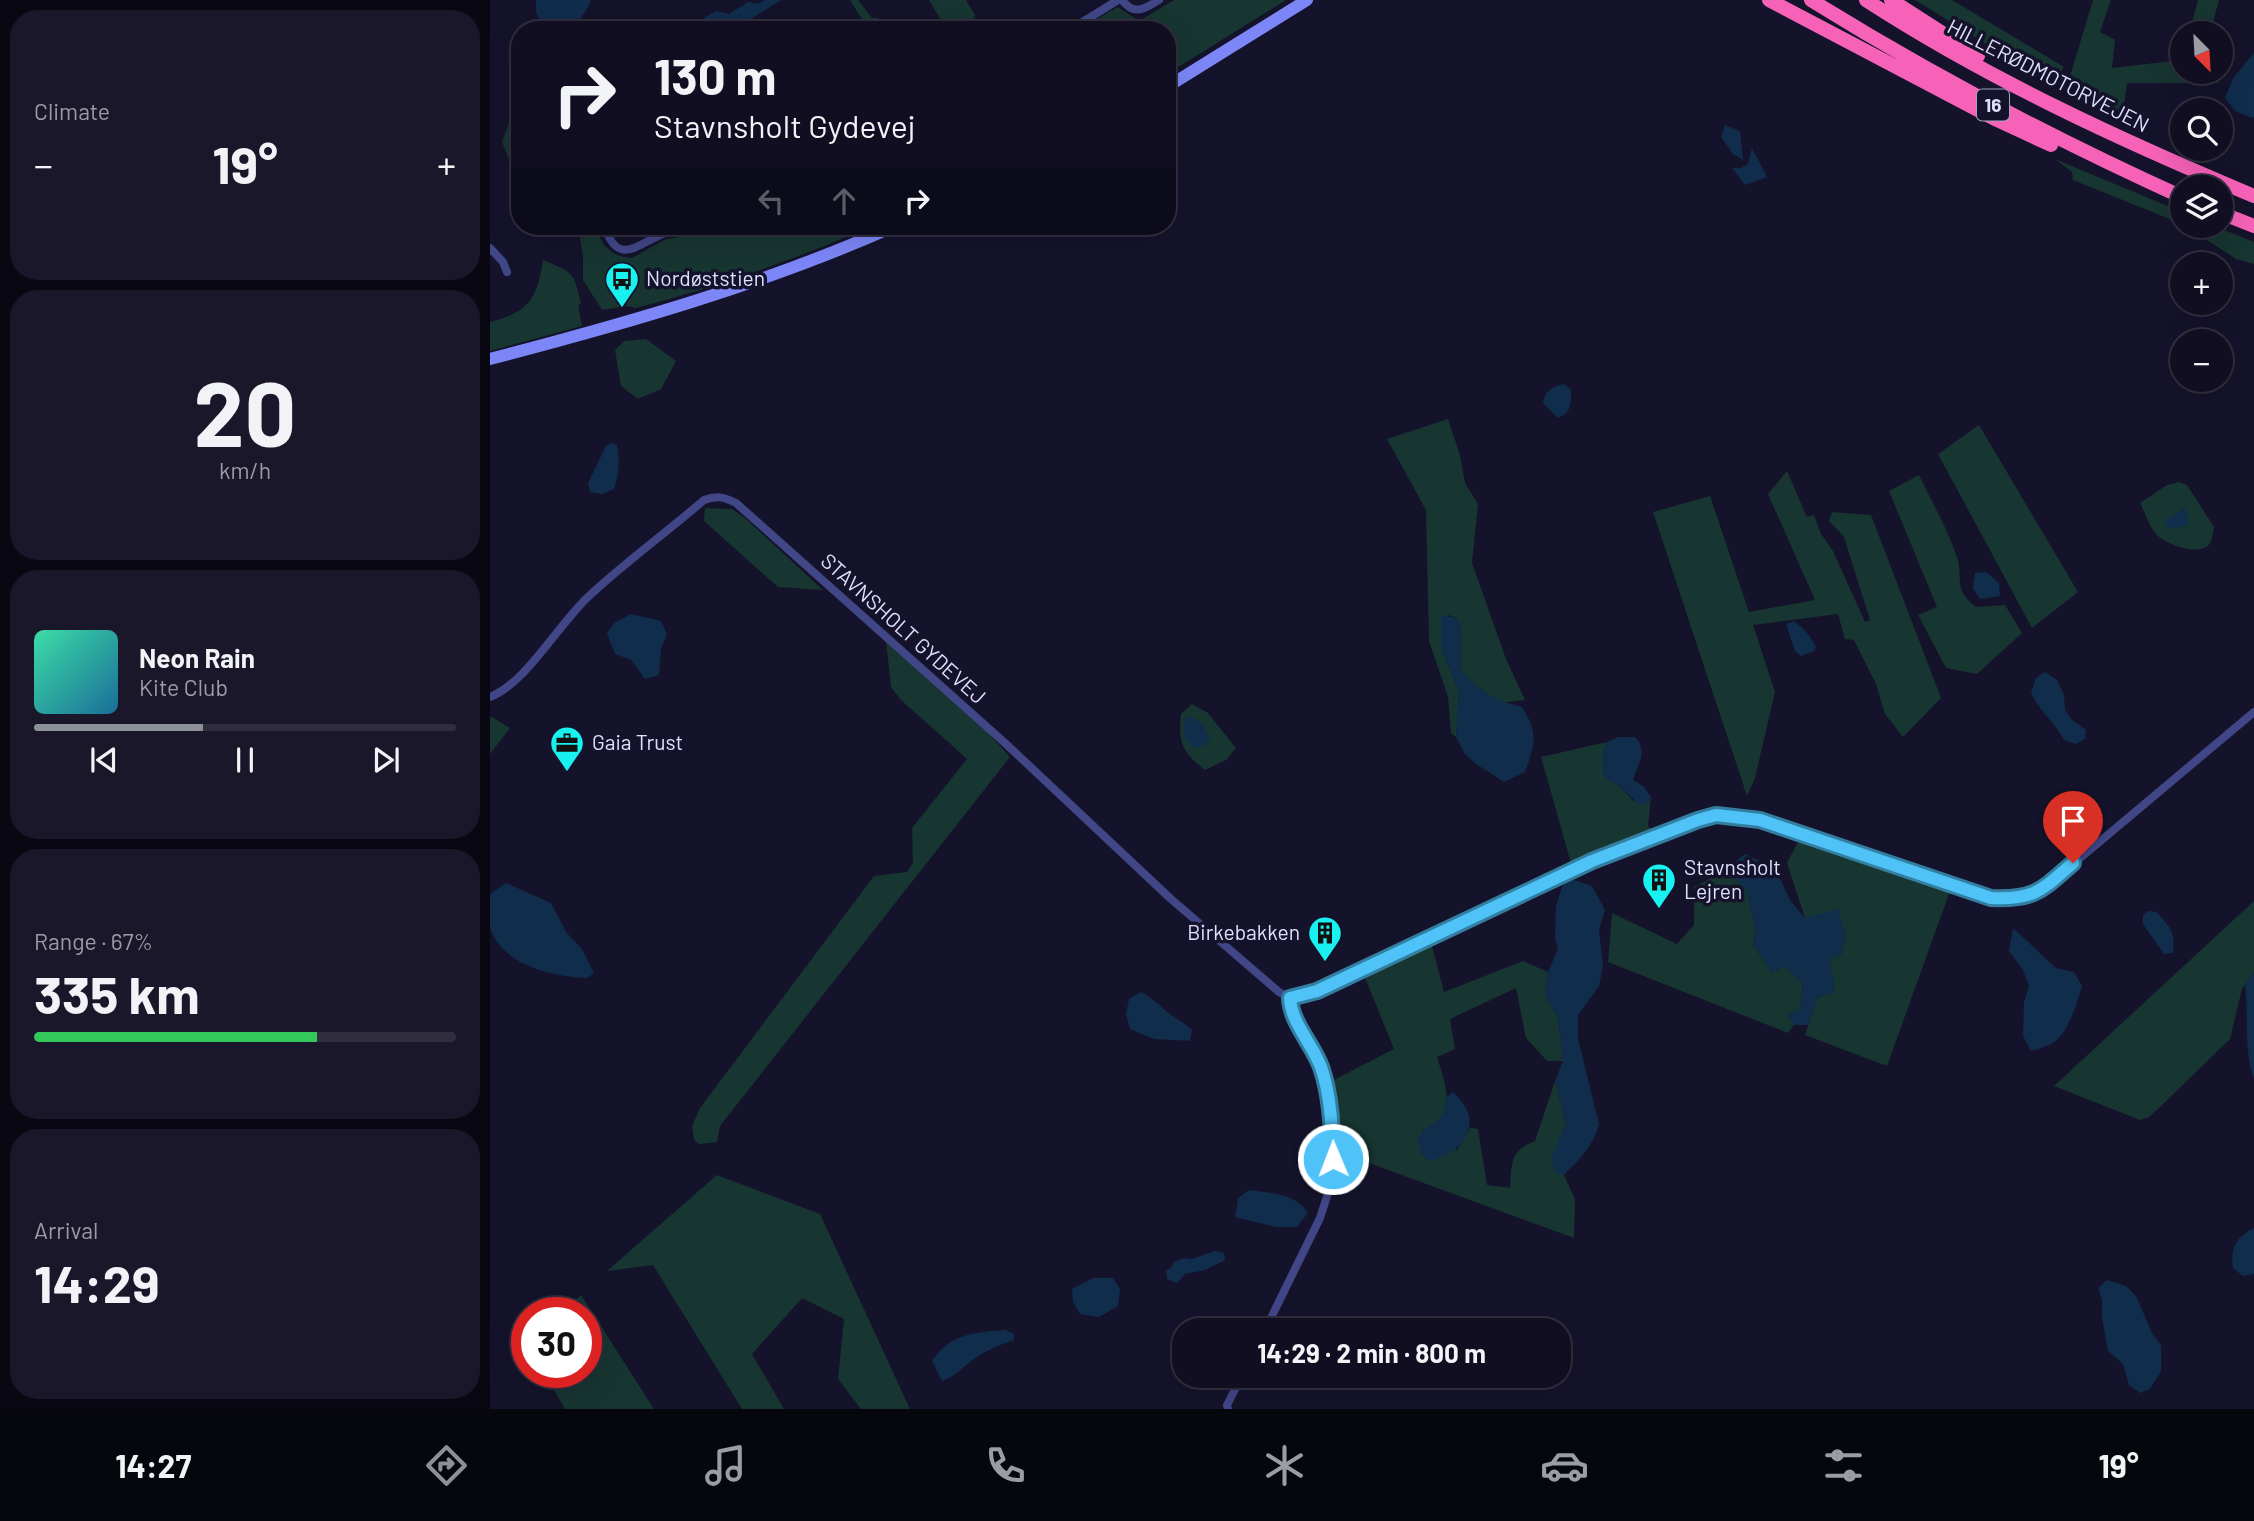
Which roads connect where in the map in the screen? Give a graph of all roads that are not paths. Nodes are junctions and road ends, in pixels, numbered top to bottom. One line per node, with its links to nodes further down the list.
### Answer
1 (1120, 0): 2 (street); 8 (street)
2 (1159, 0)
3 (1307, 0): 9 (main road)
4 (1769, 0): 11 (highway)
5 (1811, 0): 11 (highway, 16)
6 (1866, 0): 10 (highway, HILLERØDMOTORVEJEN / 16)
7 (1891, 0): 10 (highway)
8 (1084, 21)
9 (1176, 82)
10 (2014, 86): 13 (highway, HILLERØDMOTORVEJEN / 16)
11 (2101, 160): 12 (highway, 16)
12 (2170, 192)
13 (2254, 196)
14 (2233, 217): 15 (highway)
15 (2254, 226)
16 (608, 235): 17 (street)
17 (660, 235)
18 (875, 235): 21 (main road)
19 (490, 248): 20 (street)
20 (507, 272)
21 (490, 359)
22 (490, 697): 24 (street, STAVNSHOLT GYDEVEJ)
23 (2254, 712): 24 (street)
24 (1290, 998): 25 (street)
25 (1271, 1318)
26 (1236, 1388): 27 (street)
27 (1228, 1409)

